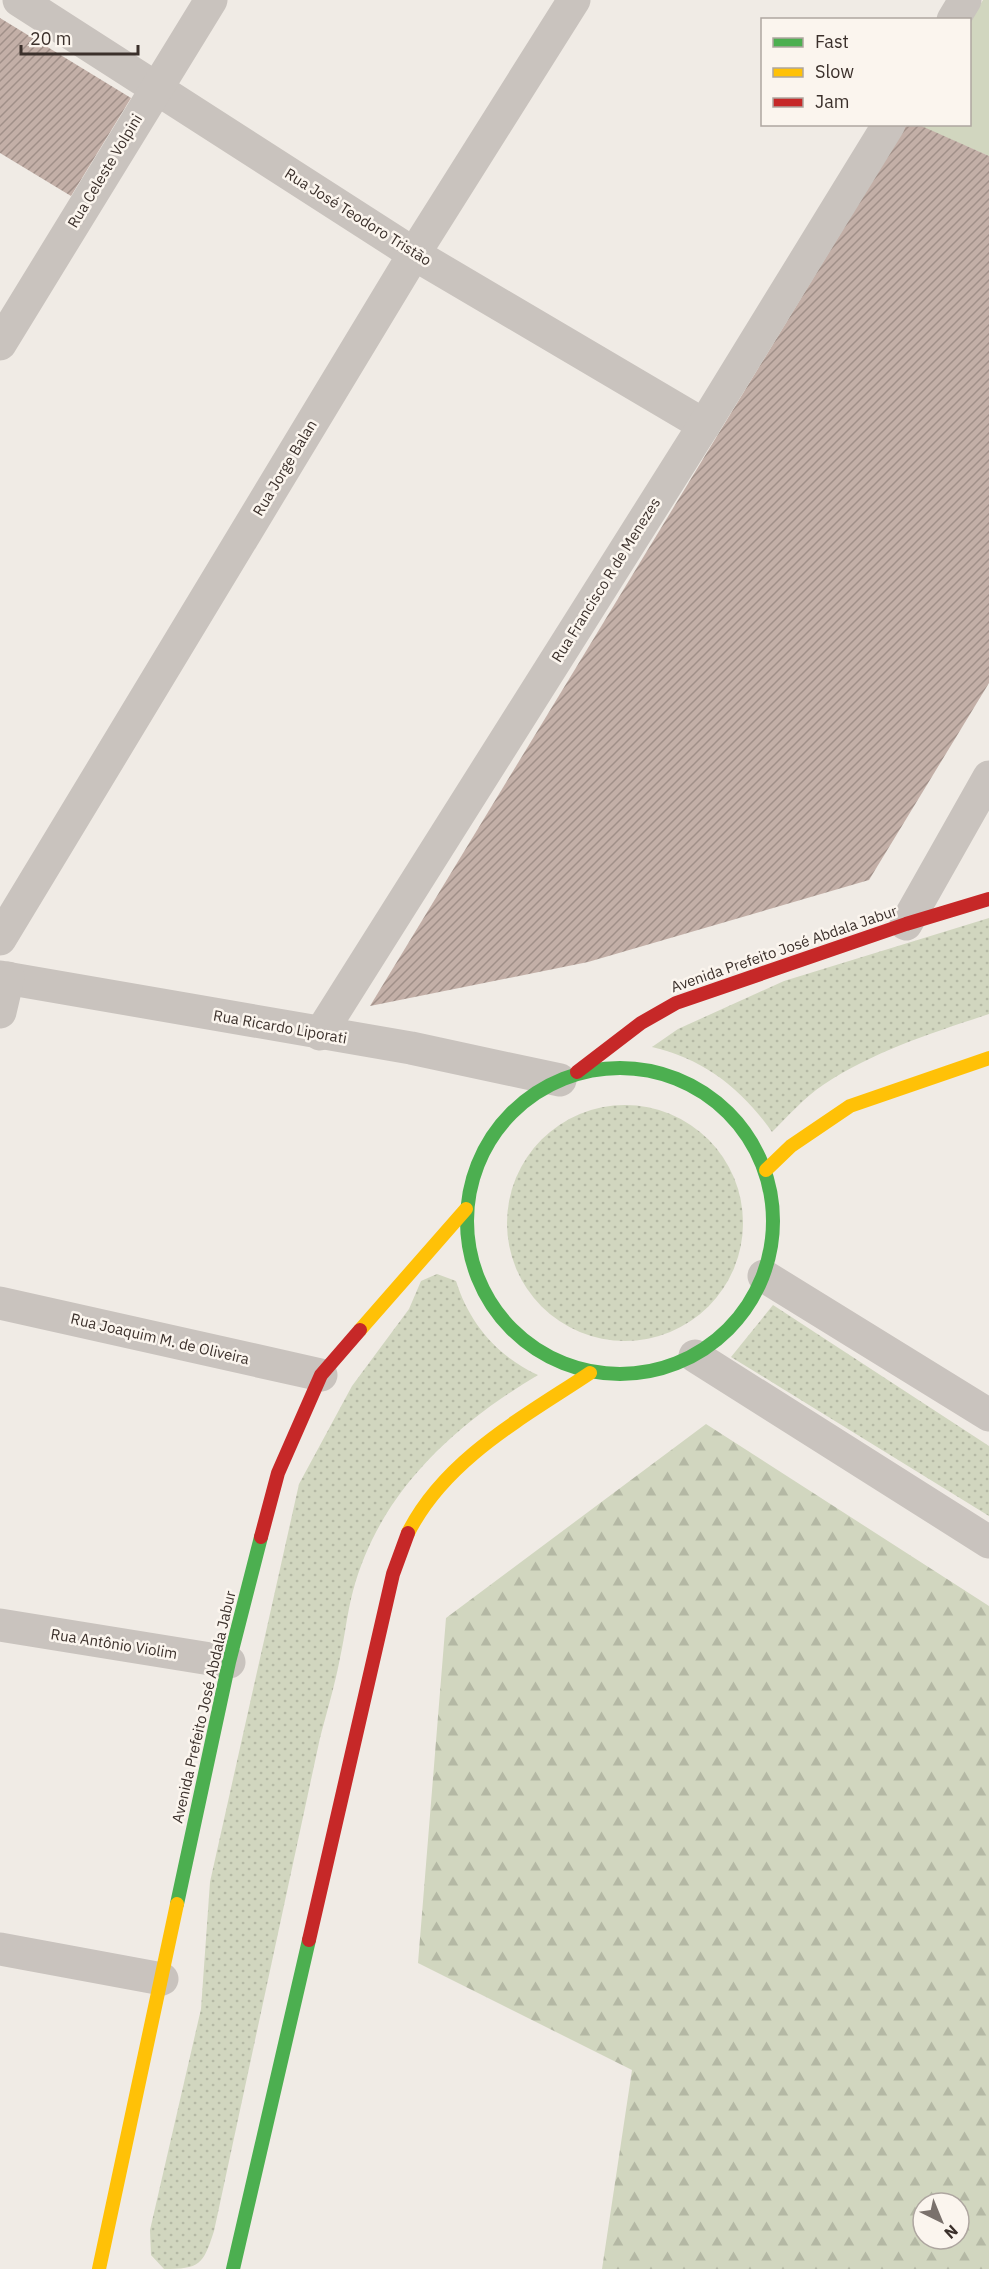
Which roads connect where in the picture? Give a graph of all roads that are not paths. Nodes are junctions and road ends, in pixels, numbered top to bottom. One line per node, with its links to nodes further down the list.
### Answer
1 (19, 0): 6 (street, Rua José Teodoro Tristão)
2 (211, 0): 6 (street, Rua Celeste Volpini)
3 (574, 0): 8 (street, Rua Jorge Balan)
4 (965, 0): 5 (street)
5 (954, 18)
6 (155, 87): 8 (street, Rua José Teodoro Tristão); 9 (street, Rua Celeste Volpini)
7 (888, 126): 10 (street, Rua Francisco R de Menezes)
8 (414, 254): 10 (street, Rua José Teodoro Tristão); 14 (street, Rua Jorge Balan)
9 (0, 344)
10 (704, 425): 17 (street, Rua Francisco R de Menezes)
11 (989, 777): 13 (street)
12 (989, 898): 13 (street, Avenida Prefeito José Abdala Jabur)
13 (906, 924): 19 (street, Avenida Prefeito José Abdala Jabur)
14 (0, 939)
15 (4, 978): 16 (street); 17 (street, Rua Ricardo Liporati)
16 (0, 1012)
17 (320, 1034): 19 (street, Rua Ricardo Liporati)
18 (989, 1058): 20 (street)
19 (566, 1077): 20 (street); 21 (street)
20 (765, 1170): 22 (street)
21 (466, 1209): 25 (street); 26 (street, Avenida Prefeito José Abdala Jabur)
22 (764, 1276): 24 (street); 27 (street)
23 (0, 1303): 26 (street, Rua Joaquim M. de Oliveira)
24 (695, 1356): 25 (street); 28 (street)
25 (590, 1373): 34 (street)
26 (321, 1376): 30 (street, Avenida Prefeito José Abdala Jabur)
27 (989, 1415)
28 (989, 1542)
29 (0, 1625): 30 (street, Rua Antônio Violim)
30 (229, 1662): 32 (street, Avenida Prefeito José Abdala Jabur)
31 (0, 1949): 32 (street)
32 (162, 1979): 33 (street, Avenida Prefeito José Abdala Jabur)
33 (99, 2269)
34 (233, 2269)

